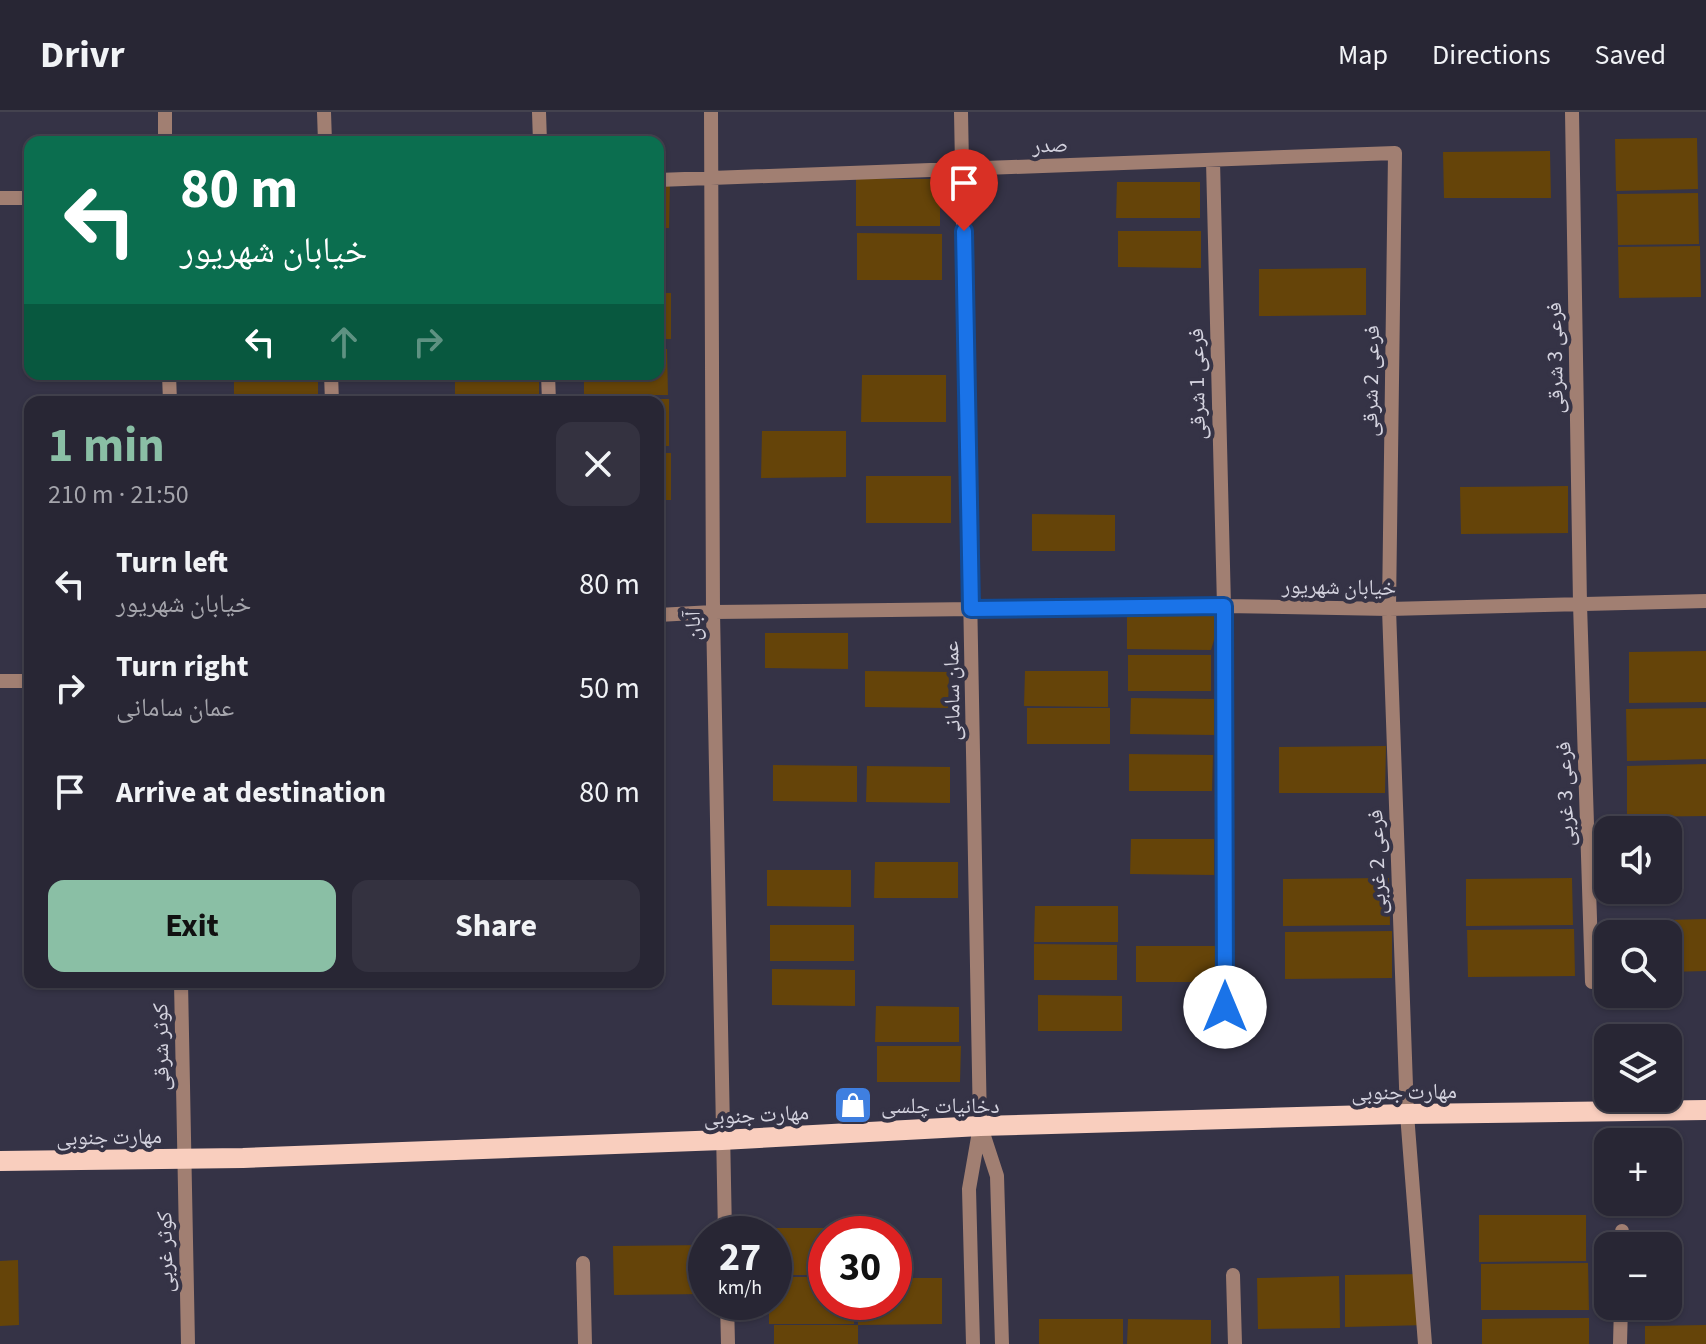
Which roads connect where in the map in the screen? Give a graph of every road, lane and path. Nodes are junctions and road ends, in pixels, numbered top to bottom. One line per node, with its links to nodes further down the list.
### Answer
1 (165, 112): 7 (street)
2 (324, 112): 8 (street)
3 (539, 112): 9 (street)
4 (711, 112): 13 (street, آبان)
5 (961, 112): 12 (street, عمان سامانی)
6 (1572, 112): 18 (street, فرعی 3 شرقی)
7 (165, 136)
8 (325, 136)
9 (540, 136)
10 (1395, 153): 11 (street, صدر); 21 (street, فرعی 2 شرقی)
11 (1213, 161): 12 (street, صدر); 19 (street, فرعی 1 شرقی)
12 (963, 168): 13 (street, صدر); 20 (street, عمان سامانی)
13 (713, 178): 14 (street, صدر); 22 (street, آبان)
14 (664, 180)
15 (0, 198): 16 (street)
16 (24, 198)
17 (1706, 601): 18 (street, خیابان شهریور)
18 (1580, 604): 21 (street, خیابان شهریور); 26 (street, فرعی 3 غربی)
19 (1224, 606): 20 (street, خیابان شهریور); 21 (street, خیابان شهریور); 28 (street, فرعی 1 شرقی)
20 (971, 609): 22 (street, خیابان شهریور); 31 (street, عمان سامانی)
21 (1389, 609): 30 (street, فرعی 2 غربی)
22 (713, 612): 23 (street, خیابان شهریور); 32 (street, آبان)
23 (664, 615)
24 (0, 681): 25 (street)
25 (24, 681)
26 (1592, 982)
27 (181, 988): 33 (street, کوثر شرقی)
28 (1225, 1007)
29 (1706, 1110): 30 (main road, مهارت جنوبی)
30 (1407, 1114): 31 (main road, مهارت جنوبی); 46 (street, فرعی 2 غربی)
31 (980, 1126): 32 (main road, مهارت جنوبی); 43 (street, عمان سامانی); 44 (street, عمان سامانی)
32 (722, 1140): 33 (main road, مهارت جنوبی); 35 (street, آبان)
33 (184, 1160): 34 (main road, مهارت جنوبی); 40 (street, کوثر غربی)
34 (0, 1161)
35 (724, 1216)
36 (583, 1263): 41 (street)
37 (1233, 1275): 45 (street)
38 (727, 1320): 42 (street)
39 (1621, 1320): 47 (street)
40 (188, 1344)
41 (585, 1344)
42 (728, 1344)
43 (973, 1344)
44 (1002, 1344)
45 (1235, 1344)
46 (1425, 1344)
47 (1620, 1344)

